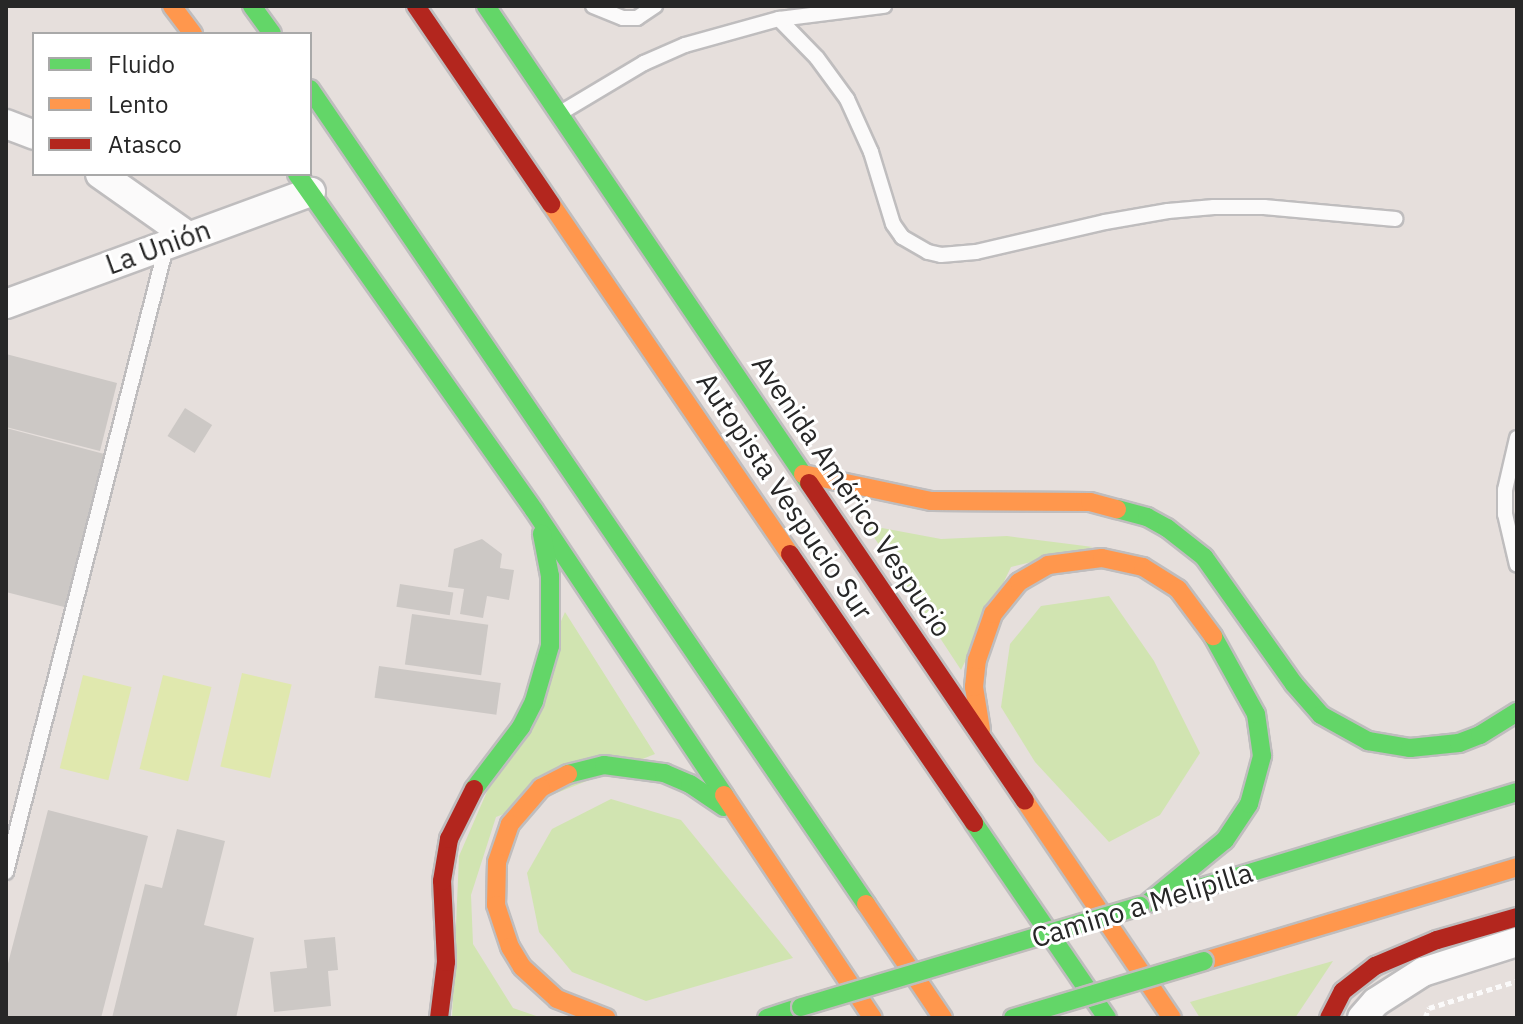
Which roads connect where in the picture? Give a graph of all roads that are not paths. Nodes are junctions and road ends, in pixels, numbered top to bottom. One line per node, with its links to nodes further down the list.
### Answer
1 (172, 6): 9 (main road)
2 (252, 6): 10 (main road)
3 (416, 6): 39 (main road, Autopista Vespucio Sur)
4 (486, 6): 12 (main road, Avenida Américo Vespucio)
5 (593, 6): 6 (lane)
6 (655, 6)
7 (884, 6): 8 (lane)
8 (779, 19): 12 (lane); 17 (lane)
9 (192, 32)
10 (271, 32)
11 (312, 92): 37 (main road)
12 (558, 115): 21 (main road, Avenida Américo Vespucio)
13 (6, 124): 14 (street)
14 (32, 134)
15 (102, 176): 18 (street)
16 (304, 183): 18 (street, La Unión); 22 (main road)
17 (1395, 219)
18 (178, 239): 19 (street, La Unión); 29 (lane)
19 (6, 304)
20 (1517, 438): 23 (lane)
21 (803, 474): 24 (main road); 25 (main road, Avenida Américo Vespucio)
22 (534, 510): 27 (main road); 33 (main road)
23 (1517, 565)
24 (1517, 712)
25 (984, 740): 30 (main road); 40 (main road, Avenida Américo Vespucio)
26 (1517, 792): 30 (main road, Camino a Melipilla)
27 (737, 817): 34 (main road); 36 (main road)
28 (1517, 867): 38 (main road, bridge)
29 (6, 872)
30 (1144, 904): 35 (main road, Camino a Melipilla, bridge)
31 (1517, 917): 41 (main road)
32 (1517, 942): 42 (street)
33 (439, 1018)
34 (606, 1018)
35 (767, 1018)
36 (873, 1018)
37 (943, 1018)
38 (1013, 1018)
39 (1107, 1018)
40 (1172, 1018)
41 (1329, 1018)
42 (1362, 1018)

